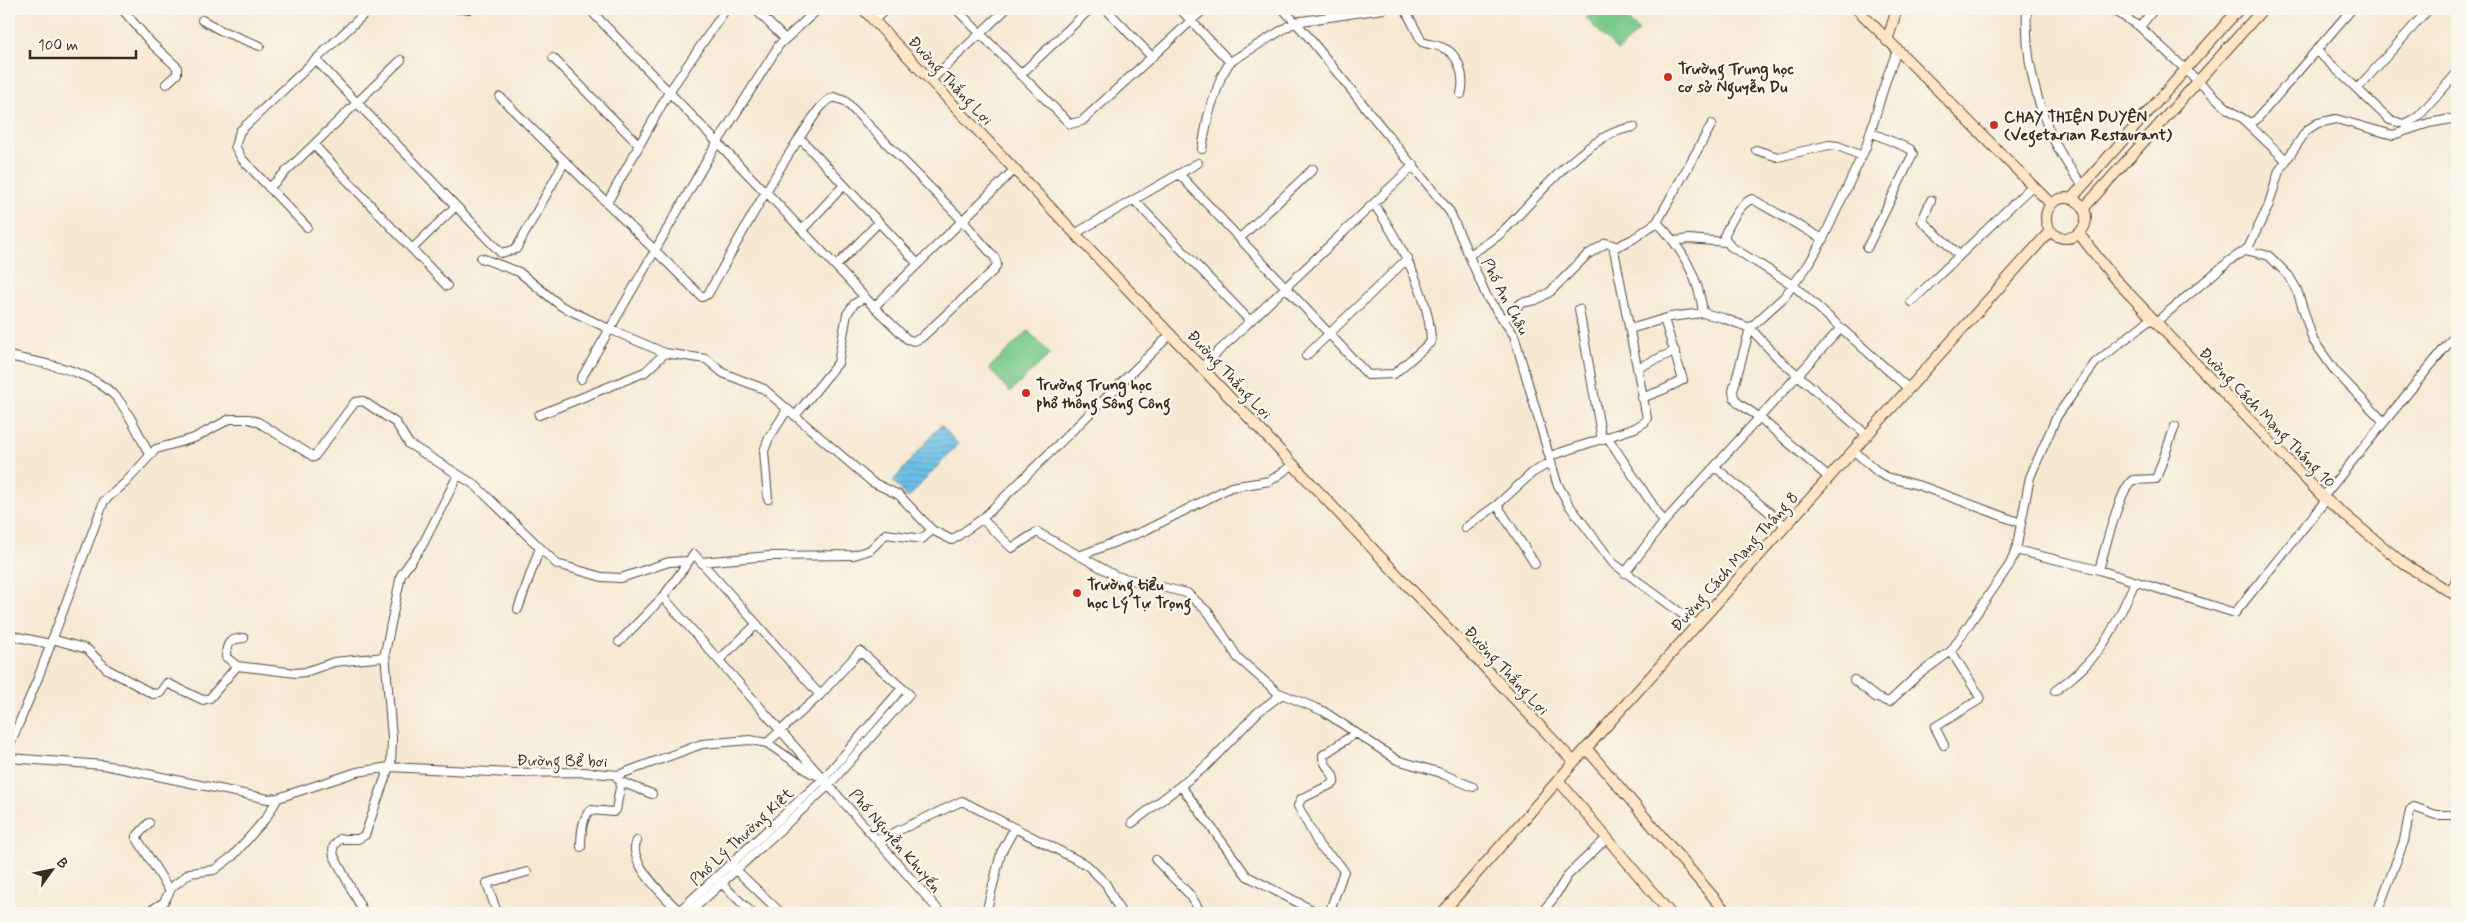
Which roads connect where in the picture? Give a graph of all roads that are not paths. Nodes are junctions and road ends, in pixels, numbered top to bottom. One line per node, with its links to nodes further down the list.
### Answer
1 (122, 9): 52 (street)
2 (458, 9): 3 (street)
3 (469, 9)
4 (628, 9): 5 (street)
5 (632, 9)
6 (726, 9): 54 (street)
7 (754, 9): 37 (street)
8 (818, 9): 37 (street)
9 (863, 9): 32 (street, Đường Thắng Lợi)
10 (886, 9): 32 (street)
11 (956, 9): 36 (street)
12 (1006, 9): 36 (street)
13 (1090, 9): 49 (street)
14 (1106, 9): 42 (street)
15 (1180, 9): 33 (street)
16 (1204, 9): 33 (street)
17 (1282, 9): 34 (street, Phố An Châu)
18 (1383, 9): 34 (street)
19 (1406, 9): 55 (street)
20 (1857, 9): 38 (street)
21 (1897, 9): 38 (street)
22 (2026, 9): 78 (street)
23 (2112, 9): 35 (street)
24 (2154, 9): 35 (street)
25 (2239, 9): 47 (street)
26 (2263, 9): 51 (street)
27 (2352, 9): 40 (street)
28 (2429, 9): 53 (street)
29 (594, 14): 54 (street)
30 (362, 16): 44 (street)
31 (202, 20): 39 (street)
32 (874, 20): 50 (street, Đường Thắng Lợi)
33 (1191, 21): 42 (street); 46 (street)
34 (1295, 22): 46 (street); 73 (street, Phố An Châu)
35 (2140, 27): 47 (street)
36 (979, 32): 49 (street); 50 (street)
37 (785, 40): 64 (street)
38 (1887, 41): 41 (street)
39 (260, 46)
40 (2316, 50): 53 (street); 59 (street)
41 (1897, 51): 62 (street); 79 (street)
42 (1152, 57): 49 (street)
43 (553, 58): 66 (street)
44 (316, 60): 57 (street); 80 (street)
45 (401, 60): 57 (street)
46 (1230, 62): 67 (street)
47 (2186, 68): 51 (street); 78 (street)
48 (2457, 72): 53 (street)
49 (1020, 75)
50 (931, 80): 75 (street, Đường Thắng Lợi)
51 (2198, 81): 59 (street); 89 (street)
52 (166, 84)
53 (2358, 89)
54 (669, 92): 64 (street); 66 (street)
55 (1461, 94)
56 (500, 97): 71 (street)
57 (357, 102): 65 (street); 88 (street)
58 (2457, 118): 70 (street)
59 (2246, 122): 70 (street)
60 (1712, 124): 92 (street)
61 (1634, 127): 108 (street)
62 (1872, 133): 69 (street); 103 (street)
63 (800, 138): 77 (street); 81 (street); 90 (street)
64 (717, 142): 81 (street); 106 (street)
65 (314, 144): 80 (street); 104 (street)
66 (639, 145): 85 (street)
67 (1202, 149)
68 (1756, 150): 69 (street)
69 (1862, 156): 99 (street)
70 (2286, 160): 105 (street)
71 (564, 161): 85 (street); 88 (street)
72 (1198, 163): 76 (street)
73 (1414, 165): 86 (street); 108 (street, Phố An Châu)
74 (1313, 169): 98 (street)
75 (1016, 170): 90 (street); 96 (street, Đường Thắng Lợi)
76 (1179, 174): 83 (street); 98 (street)
77 (844, 185): 91 (street); 94 (street)
78 (2083, 185): 82 (street)
79 (2032, 186): 87 (street); 107 (street)
80 (269, 188): 93 (street)
81 (766, 192): 94 (street); 106 (street)
82 (2072, 198): 87 (street); 89 (street)
83 (1134, 200): 96 (street); 124 (street)
84 (1931, 200): 107 (street)
85 (607, 203): 106 (street)
86 (1374, 204): 110 (street); 115 (street)
87 (2051, 204): 95 (street)
88 (456, 206): 104 (street)
89 (2084, 208): 97 (street)
90 (962, 221): 111 (street); 118 (street)
91 (879, 222): 111 (street); 112 (street)
92 (1657, 222): 100 (street); 102 (street)
93 (307, 227)
94 (802, 230): 112 (street)
95 (2050, 231): 97 (street); 140 (street, Đường Cách Mạng Tháng 8)
96 (1076, 233): 131 (street, Đường Thắng Lợi)
97 (2079, 234): 123 (street, Đường Cách Mạng Tháng 10)
98 (1240, 238): 115 (street)
99 (1823, 239): 101 (street); 113 (street)
100 (1675, 241): 101 (street); 120 (street)
101 (1726, 242): 113 (street)
102 (1614, 248): 122 (street); 127 (street)
103 (1867, 248)
104 (412, 249): 114 (street)
105 (2246, 250): 123 (street); 146 (street)
106 (655, 251): 126 (street)
107 (1959, 254): 117 (street)
108 (1469, 255): 122 (street, Phố An Châu)
109 (481, 258): 126 (street)
110 (1408, 258): 129 (street); 129 (street)
111 (918, 264): 118 (street)
112 (836, 266): 116 (street)
113 (1793, 285): 125 (street); 128 (street)
114 (447, 286)
115 (1286, 287): 124 (street); 129 (street)
116 (865, 298): 118 (street); 144 (street)
117 (1911, 302)
118 (874, 307)
119 (1579, 309): 149 (street)
120 (1703, 313): 121 (street); 125 (street)
121 (1664, 318): 127 (street); 132 (street)
122 (1504, 320): 152 (street, Phố An Châu)
123 (2154, 320): 158 (street, Đường Cách Mạng Tháng 10); 162 (street)
124 (1250, 321): 136 (street)
125 (1750, 328): 138 (street); 145 (street)
126 (610, 329): 133 (street); 139 (street)
127 (1630, 329): 137 (street)
128 (1840, 329): 138 (street); 140 (street)
129 (1329, 333): 135 (street)
130 (2457, 333): 146 (street)
131 (1172, 334): 136 (street, Đường Thắng Lợi); 160 (street)
132 (1675, 351): 137 (street); 141 (street)
133 (665, 353): 142 (street); 143 (street)
134 (9, 356): 151 (street)
135 (1306, 356)
136 (1202, 367): 153 (street, Đường Thắng Lợi)
137 (1637, 368): 141 (street)
138 (1799, 374): 145 (street); 148 (street)
139 (581, 379)
140 (1909, 389): 148 (street, Đường Cách Mạng Tháng 8)
141 (1642, 398): 149 (street)
142 (788, 410): 144 (street); 157 (street)
143 (539, 415)
144 (795, 416): 165 (street)
145 (1759, 417): 154 (street); 156 (street)
146 (2384, 422): 158 (street)
147 (2175, 426): 172 (street)
148 (1867, 435): 150 (street, Đường Cách Mạng Tháng 8)
149 (1605, 439): 152 (street); 161 (street)
150 (1853, 450): 156 (street, Đường Cách Mạng Tháng 8); 162 (street)
151 (149, 454): 155 (street); 183 (street)
152 (1550, 459): 159 (street); 173 (street, Phố An Châu)
153 (1294, 464): 168 (street); 201 (street, Đường Thắng Lợi)
154 (1715, 467): 161 (street); 163 (street)
155 (458, 475): 166 (street); 186 (street)
156 (1828, 477): 163 (street, Đường Cách Mạng Tháng 8)
157 (768, 498)
158 (2325, 499): 175 (street); 176 (street, Đường Cách Mạng Tháng 10)
159 (1497, 504): 164 (street); 171 (street)
160 (982, 519): 165 (street); 168 (street)
161 (1664, 522): 173 (street)
162 (2021, 523): 167 (street)
163 (1786, 526): 180 (street, Đường Cách Mạng Tháng 8)
164 (1465, 528)
165 (932, 530): 170 (street)
166 (539, 550): 169 (street); 178 (street)
167 (2016, 550): 172 (street); 185 (street)
168 (1079, 556): 193 (street)
169 (688, 561): 170 (street); 177 (street)
170 (701, 562): 179 (street)
171 (1535, 564)
172 (2099, 570): 175 (street)
173 (1625, 573): 180 (street, Phố An Châu)
174 (2457, 577): 176 (street)
175 (2135, 582): 191 (street)
176 (2454, 594)
177 (663, 597): 184 (street); 187 (street, Phố Nguyễn Khuyến)
178 (518, 609)
179 (757, 624): 187 (street); 192 (street)
180 (1697, 625): 199 (street, Đường Cách Mạng Tháng 8)
181 (9, 635): 183 (street)
182 (244, 638): 188 (street)
183 (51, 641): 188 (street); 198 (street)
184 (619, 642)
185 (1951, 651): 189 (street); 197 (street)
186 (385, 658): 188 (street); 202 (street)
187 (719, 660): 194 (street, Phố Nguyễn Khuyến)
188 (237, 666)
189 (1854, 680)
190 (902, 688): 192 (street); 203 (street, Phố Lý Thường Kiệt); 206 (street, Phố Lý Thường Kiệt)
191 (2055, 691)
192 (820, 695): 194 (street)
193 (1281, 695): 195 (street); 207 (street)
194 (782, 731): 196 (street); 203 (street, Phố Nguyễn Khuyến)
195 (1356, 733): 208 (street); 236 (street)
196 (767, 743): 203 (street); 204 (street, Đường Bể bơi)
197 (1944, 745)
198 (9, 747)
199 (1586, 748): 201 (street, Đường Cách Mạng Tháng 8); 240 (street)
200 (9, 758): 210 (street)
201 (1574, 762): 205 (street, Đường Cách Mạng Tháng 8)
202 (390, 767): 204 (street, Đường Bể bơi); 210 (street, Đường Bể bơi); 226 (street)
203 (824, 778): 206 (street, Phố Nguyễn Khuyến); 220 (street, Phố Lý Thường Kiệt)
204 (619, 779): 209 (street); 218 (street)
205 (1558, 780): 215 (street); 237 (street, Đường Cách Mạng Tháng 8)
206 (829, 785): 216 (street, Phố Nguyễn Khuyến); 220 (street, Phố Lý Thường Kiệt)
207 (1181, 786): 213 (street); 235 (street)
208 (1473, 787)
209 (652, 794)
210 (278, 798): 223 (street)
211 (2457, 815): 241 (street)
212 (149, 823): 223 (street)
213 (1132, 823)
214 (1014, 829): 216 (street); 232 (street); 233 (street)
215 (1606, 839): 238 (street); 239 (street)
216 (878, 840): 231 (street, Phố Nguyễn Khuyến)
217 (637, 841): 224 (street)
218 (581, 847)
219 (1156, 860): 234 (street)
220 (733, 867): 222 (street, Phố Lý Thường Kiệt); 230 (street)
221 (527, 872): 227 (street)
222 (719, 881): 224 (street, Phố Lý Thường Kiệt); 228 (street, Phố Lý Thường Kiệt); 229 (street)
223 (170, 890): 225 (street)
224 (678, 912)
225 (147, 913)
226 (364, 913)
227 (497, 913)
228 (689, 913)
229 (752, 913)
230 (781, 913)
231 (941, 913)
232 (986, 913)
233 (1121, 913)
234 (1201, 913)
235 (1318, 913)
236 (1328, 913)
237 (1442, 913)
238 (1541, 913)
239 (1670, 913)
240 (1726, 913)
241 (2377, 913)

